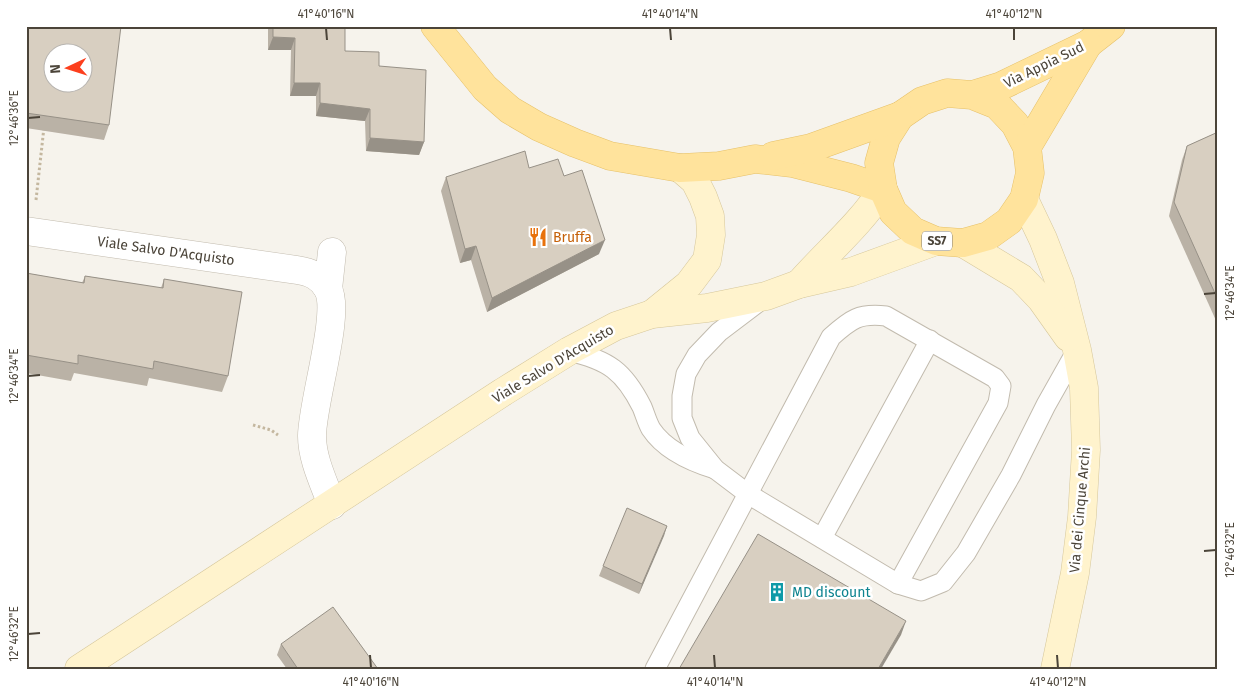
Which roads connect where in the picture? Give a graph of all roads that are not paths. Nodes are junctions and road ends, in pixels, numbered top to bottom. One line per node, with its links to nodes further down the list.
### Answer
1 (435, 26): 8 (main road, SS7)
2 (1111, 26): 3 (main road, Via Appia Sud / SS7)
3 (1088, 44): 4 (main road, Via Appia Sud / SS7); 6 (main road, SS7)
4 (972, 95): 5 (main road, SS7); 6 (main road, SS7)
5 (900, 116): 7 (main road, SS7); 9 (main road, SS7)
6 (1027, 147): 10 (main road, SS7)
7 (755, 160): 8 (main road, SS7); 9 (main road, SS7)
8 (680, 168): 18 (main road)
9 (882, 189): 12 (main road, SS7); 15 (main road)
10 (1024, 199): 13 (main road, SS7); 20 (main road, Via dei Cinque Archi)
11 (26, 232): 16 (street, Viale Salvo D'Acquisto)
12 (936, 241): 13 (main road, SS7); 15 (main road, Viale Salvo D'Acquisto)
13 (963, 243): 20 (main road)
14 (332, 252): 16 (street)
15 (799, 284): 17 (main road, Viale Salvo D'Acquisto)
16 (328, 289): 24 (street)
17 (766, 296): 18 (main road, Viale Salvo D'Acquisto); 22 (lane)
18 (652, 314): 21 (main road, Viale Salvo D'Acquisto)
19 (930, 340): 23 (lane); 25 (lane); 26 (lane)
20 (1077, 350): 26 (lane); 29 (main road, Via dei Cinque Archi)
21 (569, 351): 22 (lane); 24 (main road, Viale Salvo D'Acquisto)
22 (715, 469): 23 (lane)
23 (748, 494): 25 (lane); 28 (lane)
24 (332, 505): 27 (main road, Viale Salvo D'Acquisto)
25 (822, 538): 26 (lane)
26 (898, 584)
27 (79, 669)
28 (655, 669)
29 (1055, 669)

